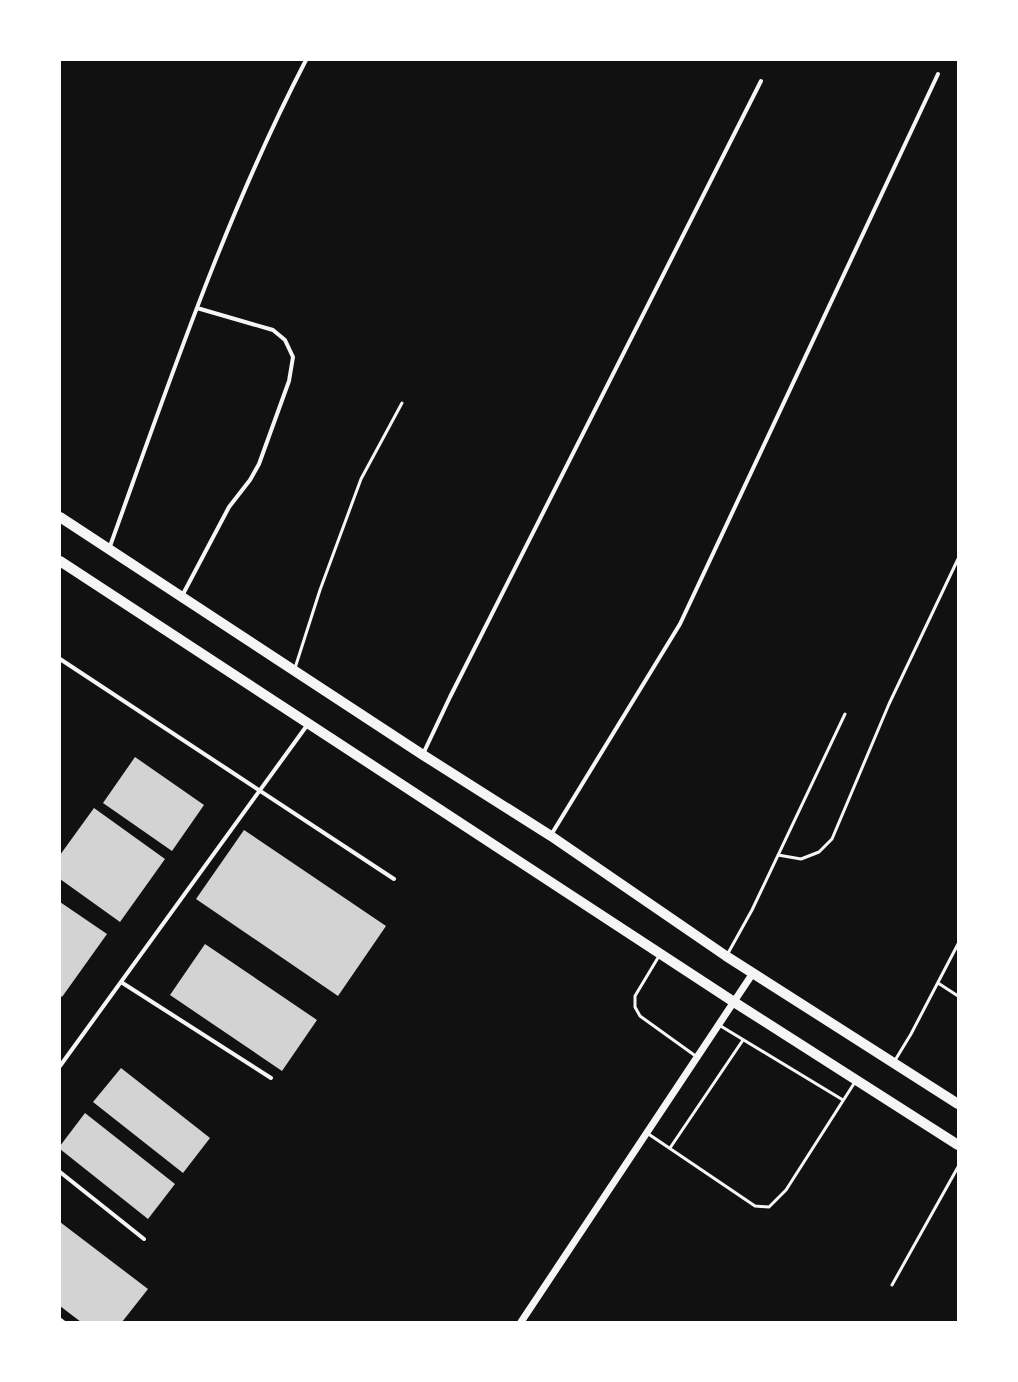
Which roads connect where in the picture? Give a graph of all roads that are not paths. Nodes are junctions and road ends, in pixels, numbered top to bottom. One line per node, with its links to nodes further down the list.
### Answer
1 (306, 60): 4 (street)
2 (938, 74): 17 (street)
3 (761, 81): 15 (street)
4 (197, 308): 7 (street); 10 (street)
5 (402, 403): 12 (lane)
6 (60, 517): 7 (main road)
7 (109, 549): 10 (main road)
8 (958, 559): 18 (lane)
9 (60, 561): 14 (main road)
10 (182, 597): 12 (main road)
11 (60, 659): 16 (street)
12 (294, 670): 15 (main road)
13 (845, 714): 18 (lane)
14 (309, 724): 16 (street); 21 (main road)
15 (423, 755): 17 (main road)
16 (260, 790): 19 (street); 24 (street)
17 (551, 836): 22 (main road)
18 (778, 855): 22 (lane)
19 (394, 879)
20 (958, 944): 25 (lane)
21 (660, 954): 27 (main road); 30 (lane)
22 (726, 956): 23 (main road)
23 (753, 973): 27 (street); 31 (main road)
24 (121, 982): 32 (street); 33 (street)
25 (938, 983): 26 (lane); 31 (lane)
26 (958, 996)
27 (734, 1002): 28 (street); 34 (main road)
28 (719, 1025): 29 (lane); 30 (street)
29 (743, 1040): 35 (lane); 39 (lane)
30 (697, 1057): 37 (street)
31 (893, 1063): 36 (main road)
32 (60, 1066)
33 (271, 1078)
34 (856, 1080): 35 (lane); 38 (main road)
35 (843, 1100): 39 (lane)
36 (958, 1104)
37 (647, 1133): 39 (lane); 46 (street)
38 (958, 1145)
39 (670, 1148)
40 (958, 1167): 43 (lane)
41 (60, 1172): 42 (street)
42 (144, 1239)
43 (892, 1285)
44 (60, 1319): 45 (lane)
45 (64, 1322)
46 (521, 1322)

